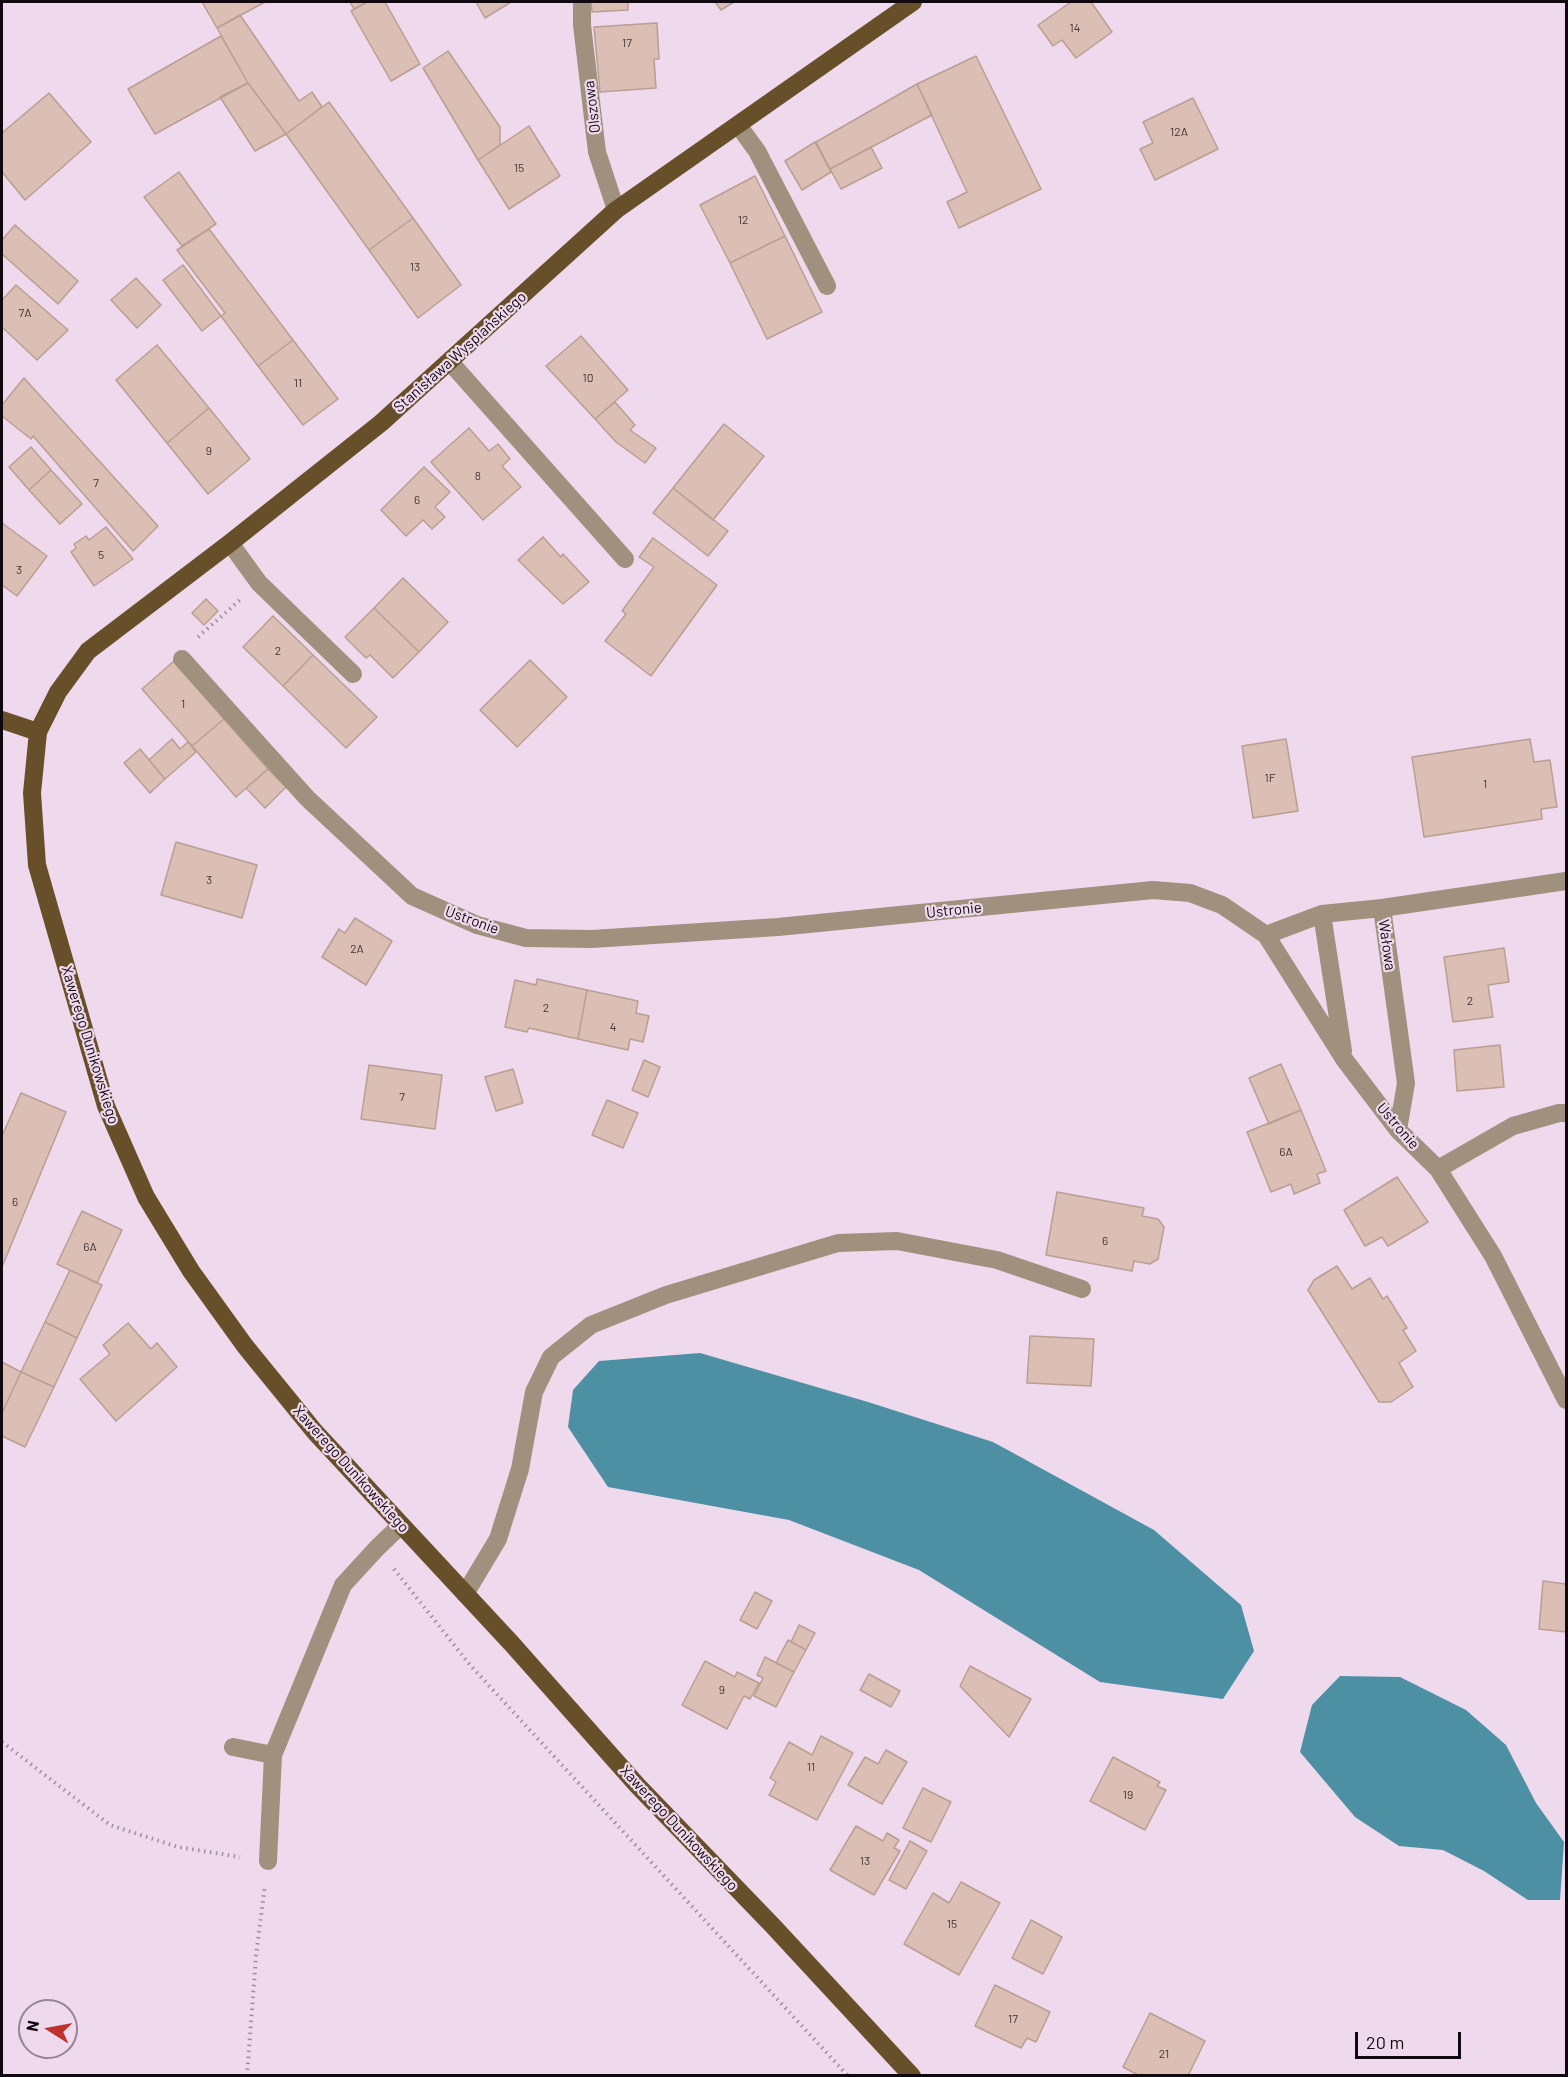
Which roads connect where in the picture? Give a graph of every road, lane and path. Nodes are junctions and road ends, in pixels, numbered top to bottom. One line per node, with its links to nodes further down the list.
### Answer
1 (582, 2): 4 (street, Olszowa)
2 (913, 2): 3 (main road, Stanisława Wyspiańskiego)
3 (738, 125): 4 (main road, Stanisława Wyspiańskiego); 5 (street)
4 (616, 210): 6 (main road, Stanisława Wyspiańskiego)
5 (827, 286)
6 (450, 362): 7 (main road, Stanisława Wyspiańskiego); 8 (street)
7 (230, 543): 9 (street); 13 (main road, Stanisława Wyspiańskiego)
8 (625, 559)
9 (259, 583): 10 (path); 11 (street)
10 (182, 659): 17 (street, Ustronie)
11 (353, 674)
12 (2, 720): 13 (main road)
13 (38, 732): 24 (main road, Xawerego Dunikowskiego)
14 (1566, 881): 15 (street, Wałowa)
15 (1382, 909): 16 (street); 20 (street, Wałowa)
16 (1322, 914): 17 (street); 18 (street)
17 (1266, 934): 18 (street, Ustronie)
18 (1344, 1059): 20 (street, Ustronie)
19 (1566, 1113): 21 (street)
20 (1398, 1130): 21 (street, Ustronie)
21 (1438, 1169): 23 (street, Ustronie)
22 (1082, 1289): 26 (street)
23 (1566, 1400)
24 (401, 1525): 25 (street); 26 (main road, Xawerego Dunikowskiego)
25 (377, 1548): 29 (street); 32 (path)
26 (465, 1594): 33 (main road, Xawerego Dunikowskiego)
27 (2, 1742): 30 (path)
28 (233, 1747): 29 (street)
29 (273, 1755): 30 (street)
30 (268, 1861): 31 (path)
31 (247, 2076)
32 (848, 2076)
33 (912, 2076)

